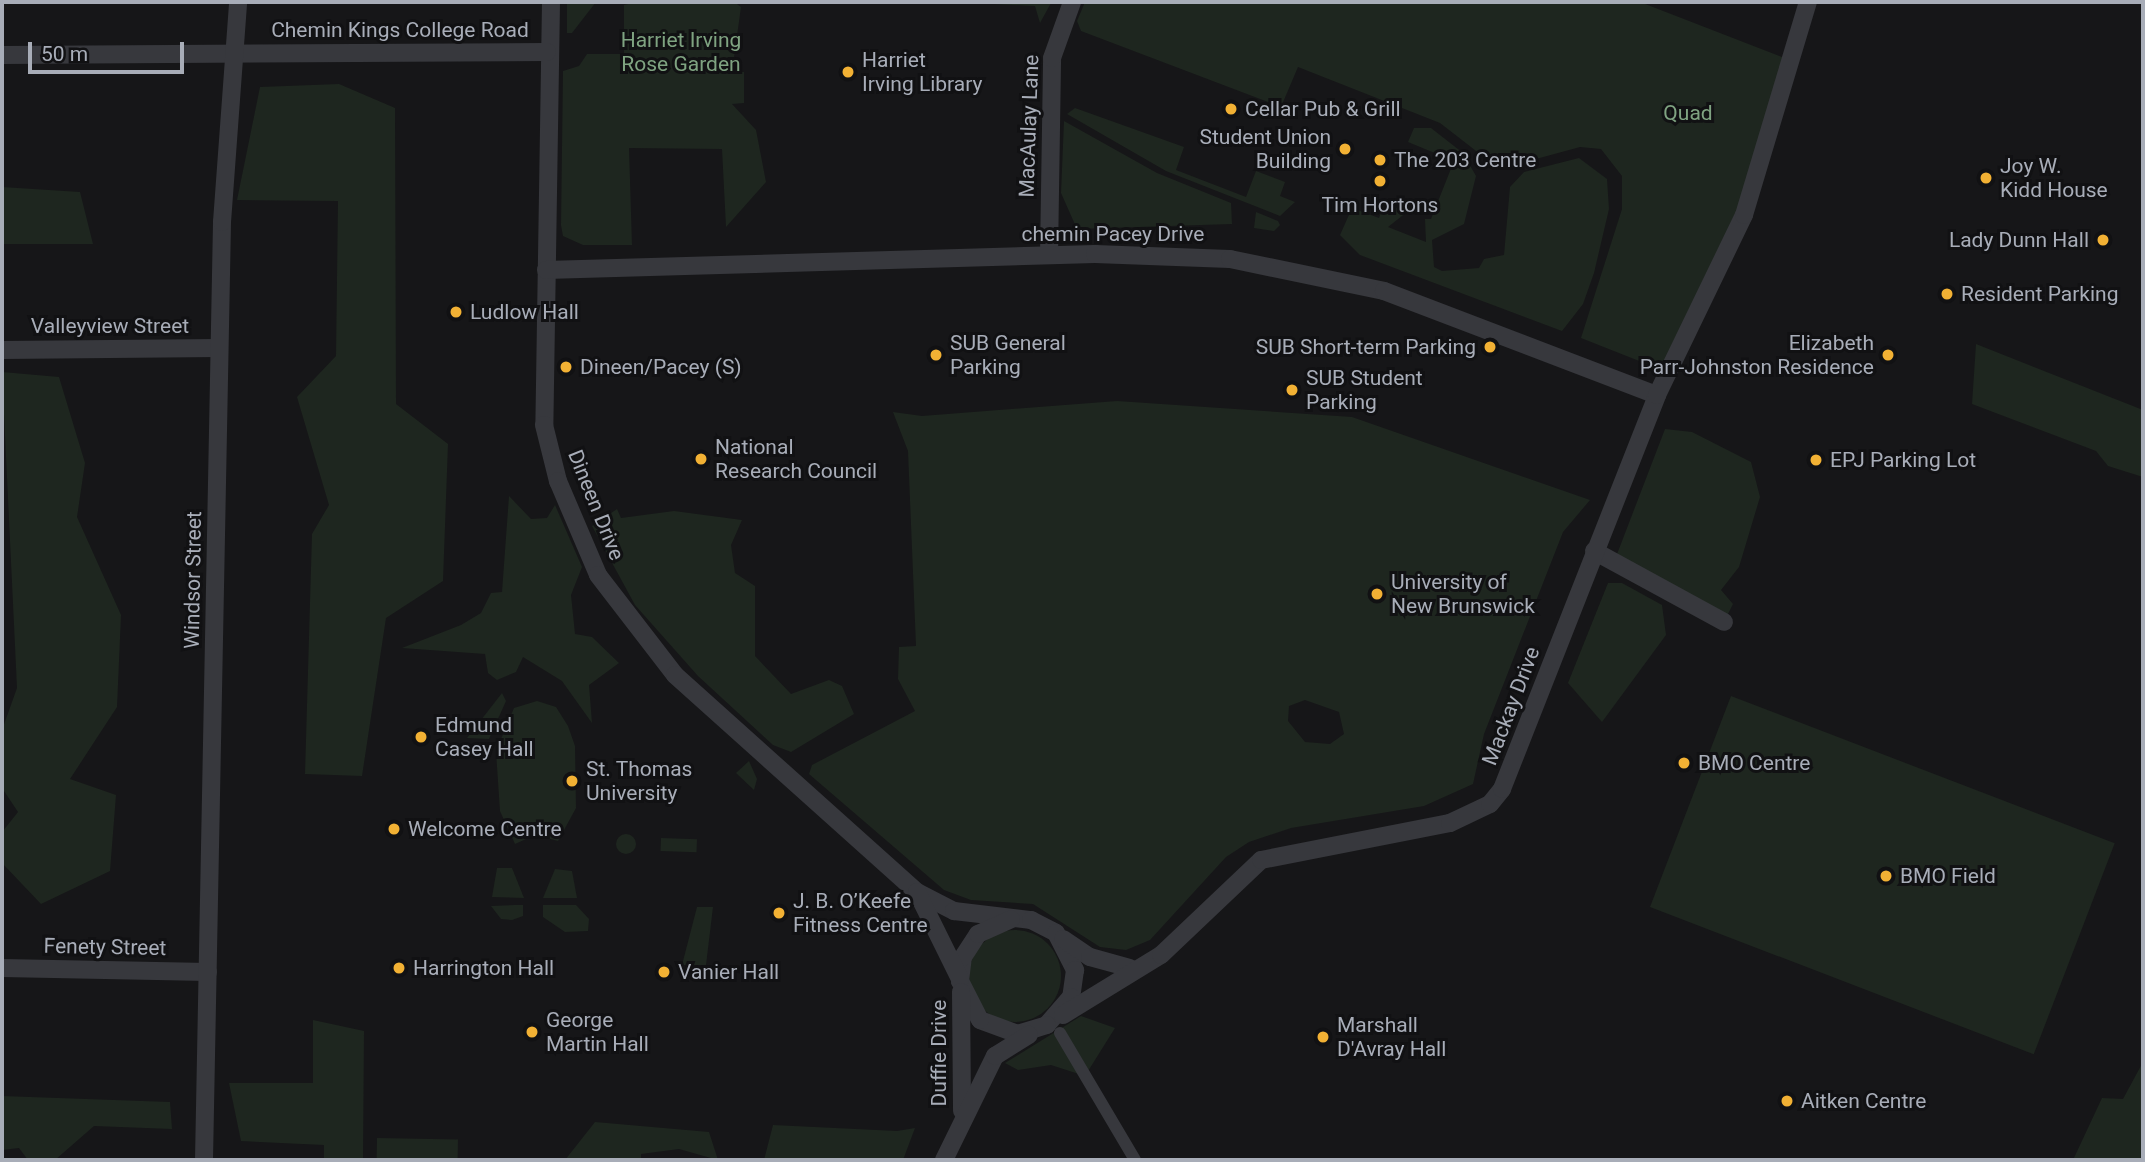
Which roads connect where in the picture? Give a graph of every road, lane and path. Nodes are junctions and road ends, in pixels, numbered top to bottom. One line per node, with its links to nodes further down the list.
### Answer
1 (238, 2): 6 (street, Windsor Street)
2 (551, 2): 5 (street, Dineen Drive)
3 (1072, 2): 8 (street, MacAulay Lane)
4 (1808, 2): 12 (street, Mackay Drive)
5 (547, 52): 6 (street, Chemin Kings College Road); 9 (street, Dineen Drive)
6 (239, 53): 7 (street, Chemin Kings College Road); 10 (street, Windsor Street)
7 (2, 55)
8 (1049, 255): 9 (street, chemin Pacey Drive); 12 (street, chemin Pacey Drive)
9 (546, 270): 15 (street, Dineen Drive)
10 (219, 348): 11 (street, Valleyview Street); 20 (street, Windsor Street)
11 (2, 350)
12 (1657, 395): 13 (street, Mackay Drive)
13 (1594, 551): 14 (street); 19 (street, Mackay Drive)
14 (1724, 622)
15 (917, 892): 16 (street); 21 (street, Duffie Drive)
16 (1011, 919): 17 (street); 21 (street)
17 (1056, 933): 19 (street); 22 (street)
18 (2, 968): 20 (street, Fenety Street)
19 (1130, 968): 22 (street, Mackay Drive)
20 (208, 972): 25 (street, Windsor Street)
21 (961, 984): 23 (street); 24 (street, Duffie Drive)
22 (1058, 1026): 23 (street); 27 (street)
23 (1038, 1030): 24 (street, Duffie Drive)
24 (962, 1118): 26 (street, Duffie Drive)
25 (204, 1160)
26 (944, 1160)
27 (1135, 1160)

